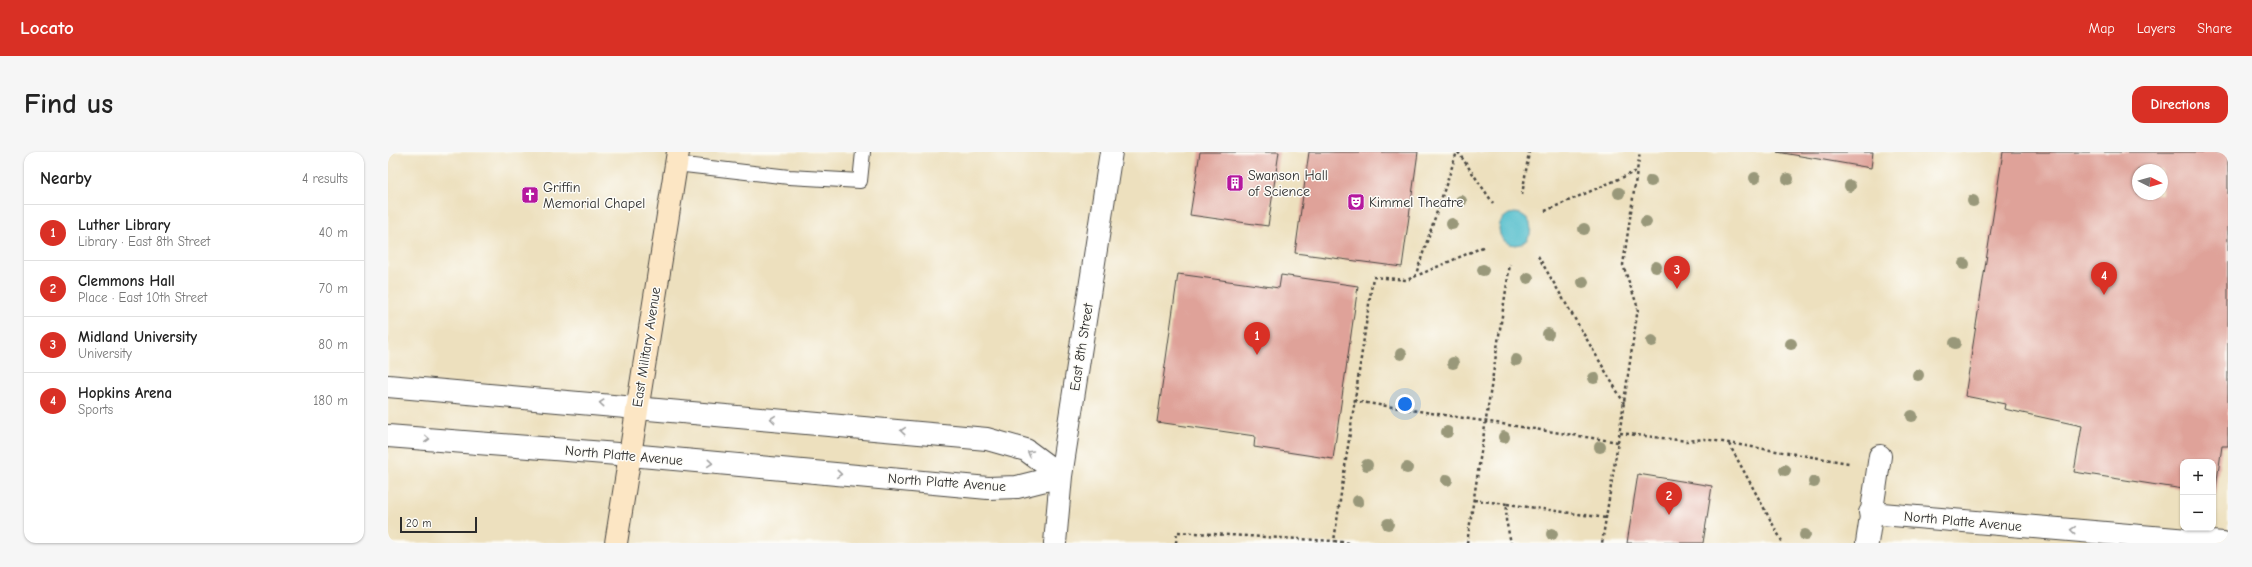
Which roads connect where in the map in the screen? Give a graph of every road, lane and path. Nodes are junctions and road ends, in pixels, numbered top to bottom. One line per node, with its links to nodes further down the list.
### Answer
1 (863, 152): 6 (lane)
2 (1111, 152): 27 (street, East 8th Street)
3 (1457, 152): 9 (path); 14 (path)
4 (1529, 152): 8 (path)
5 (1640, 152): 7 (path)
6 (677, 158): 18 (main road, East Military Avenue)
7 (1637, 170): 10 (path); 17 (path)
8 (1522, 195)
9 (1493, 203)
10 (1545, 211)
11 (1485, 246): 14 (path)
12 (1538, 256): 17 (path)
13 (1510, 264): 19 (path)
14 (1414, 277): 16 (path)
15 (388, 386): 18 (street, one-way to 15)
16 (1354, 402): 19 (path); 32 (path)
17 (1624, 403): 20 (path)
18 (637, 406): 24 (main road, East Military Avenue); 27 (street, one-way to 18)
19 (1486, 423): 22 (path); 28 (path)
20 (1620, 433): 22 (path); 23 (path)
21 (388, 436): 24 (street, North Platte Avenue, one-way to 24)
22 (1618, 442): 31 (path)
23 (1729, 443): 26 (path); 40 (path)
24 (630, 455): 27 (street, North Platte Avenue, one-way to 27); 33 (main road, East Military Avenue)
25 (1880, 456): 30 (street)
26 (1849, 462)
27 (1061, 476): 34 (street, East 8th Street)
28 (1474, 500): 29 (path); 37 (path)
29 (1507, 504): 31 (path); 38 (path)
30 (1870, 513): 41 (street); 42 (street, North Platte Avenue, one-way to 30)
31 (1606, 518): 39 (path)
32 (1334, 541): 35 (path); 36 (path)
33 (616, 543)
34 (1055, 543)
35 (1176, 543)
36 (1349, 543)
37 (1467, 543)
38 (1511, 543)
39 (1602, 543)
40 (1783, 543)
41 (1867, 543)
42 (2223, 543)

